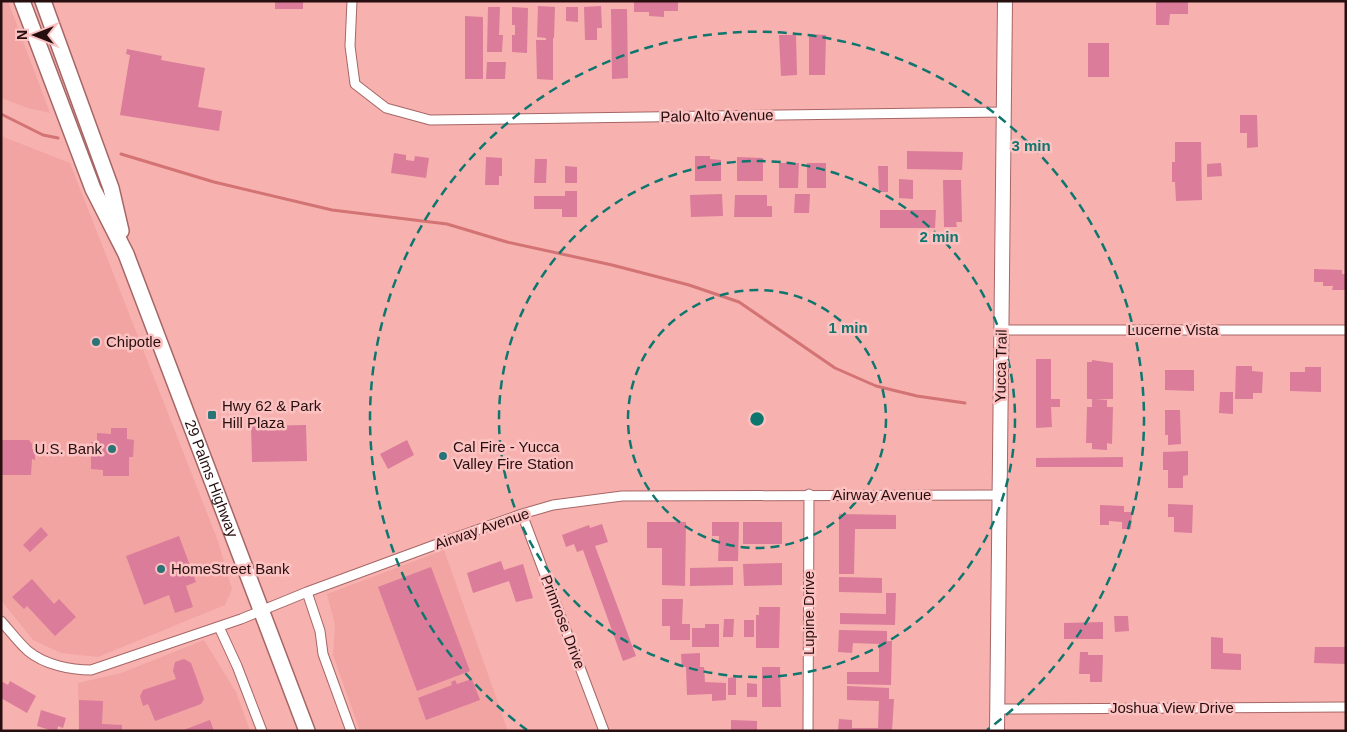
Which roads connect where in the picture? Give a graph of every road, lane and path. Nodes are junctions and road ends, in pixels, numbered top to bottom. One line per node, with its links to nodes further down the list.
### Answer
1 (22, 1): 6 (main road, 29 Palms Highway)
2 (43, 1): 6 (main road, 29 Palms Highway)
3 (352, 1): 5 (street, Palo Alto Avenue)
4 (1005, 1): 5 (main road, Yucca Trail)
5 (1004, 112): 7 (main road, Yucca Trail)
6 (126, 254): 13 (main road, 29 Palms Highway)
7 (1001, 330): 8 (street, Lucerne Vista); 10 (main road, Yucca Trail)
8 (1346, 330)
9 (809, 494): 10 (street, Airway Avenue); 11 (street, Airway Avenue); 22 (street, Lupine Drive)
10 (999, 495): 17 (main road, Yucca Trail)
11 (522, 514): 12 (street, Airway Avenue); 21 (street, Primrose Drive)
12 (307, 592): 13 (street, Airway Avenue); 20 (street)
13 (262, 612): 15 (street, Airway Avenue); 19 (main road, 29 Palms Highway)
14 (1, 621): 15 (street, Airway Avenue)
15 (219, 627): 18 (street)
16 (1346, 707): 17 (street, Joshua View Drive)
17 (998, 709): 23 (main road, Yucca Trail)
18 (262, 731)
19 (307, 731)
20 (351, 731)
21 (604, 731)
22 (808, 731)
23 (997, 731)

